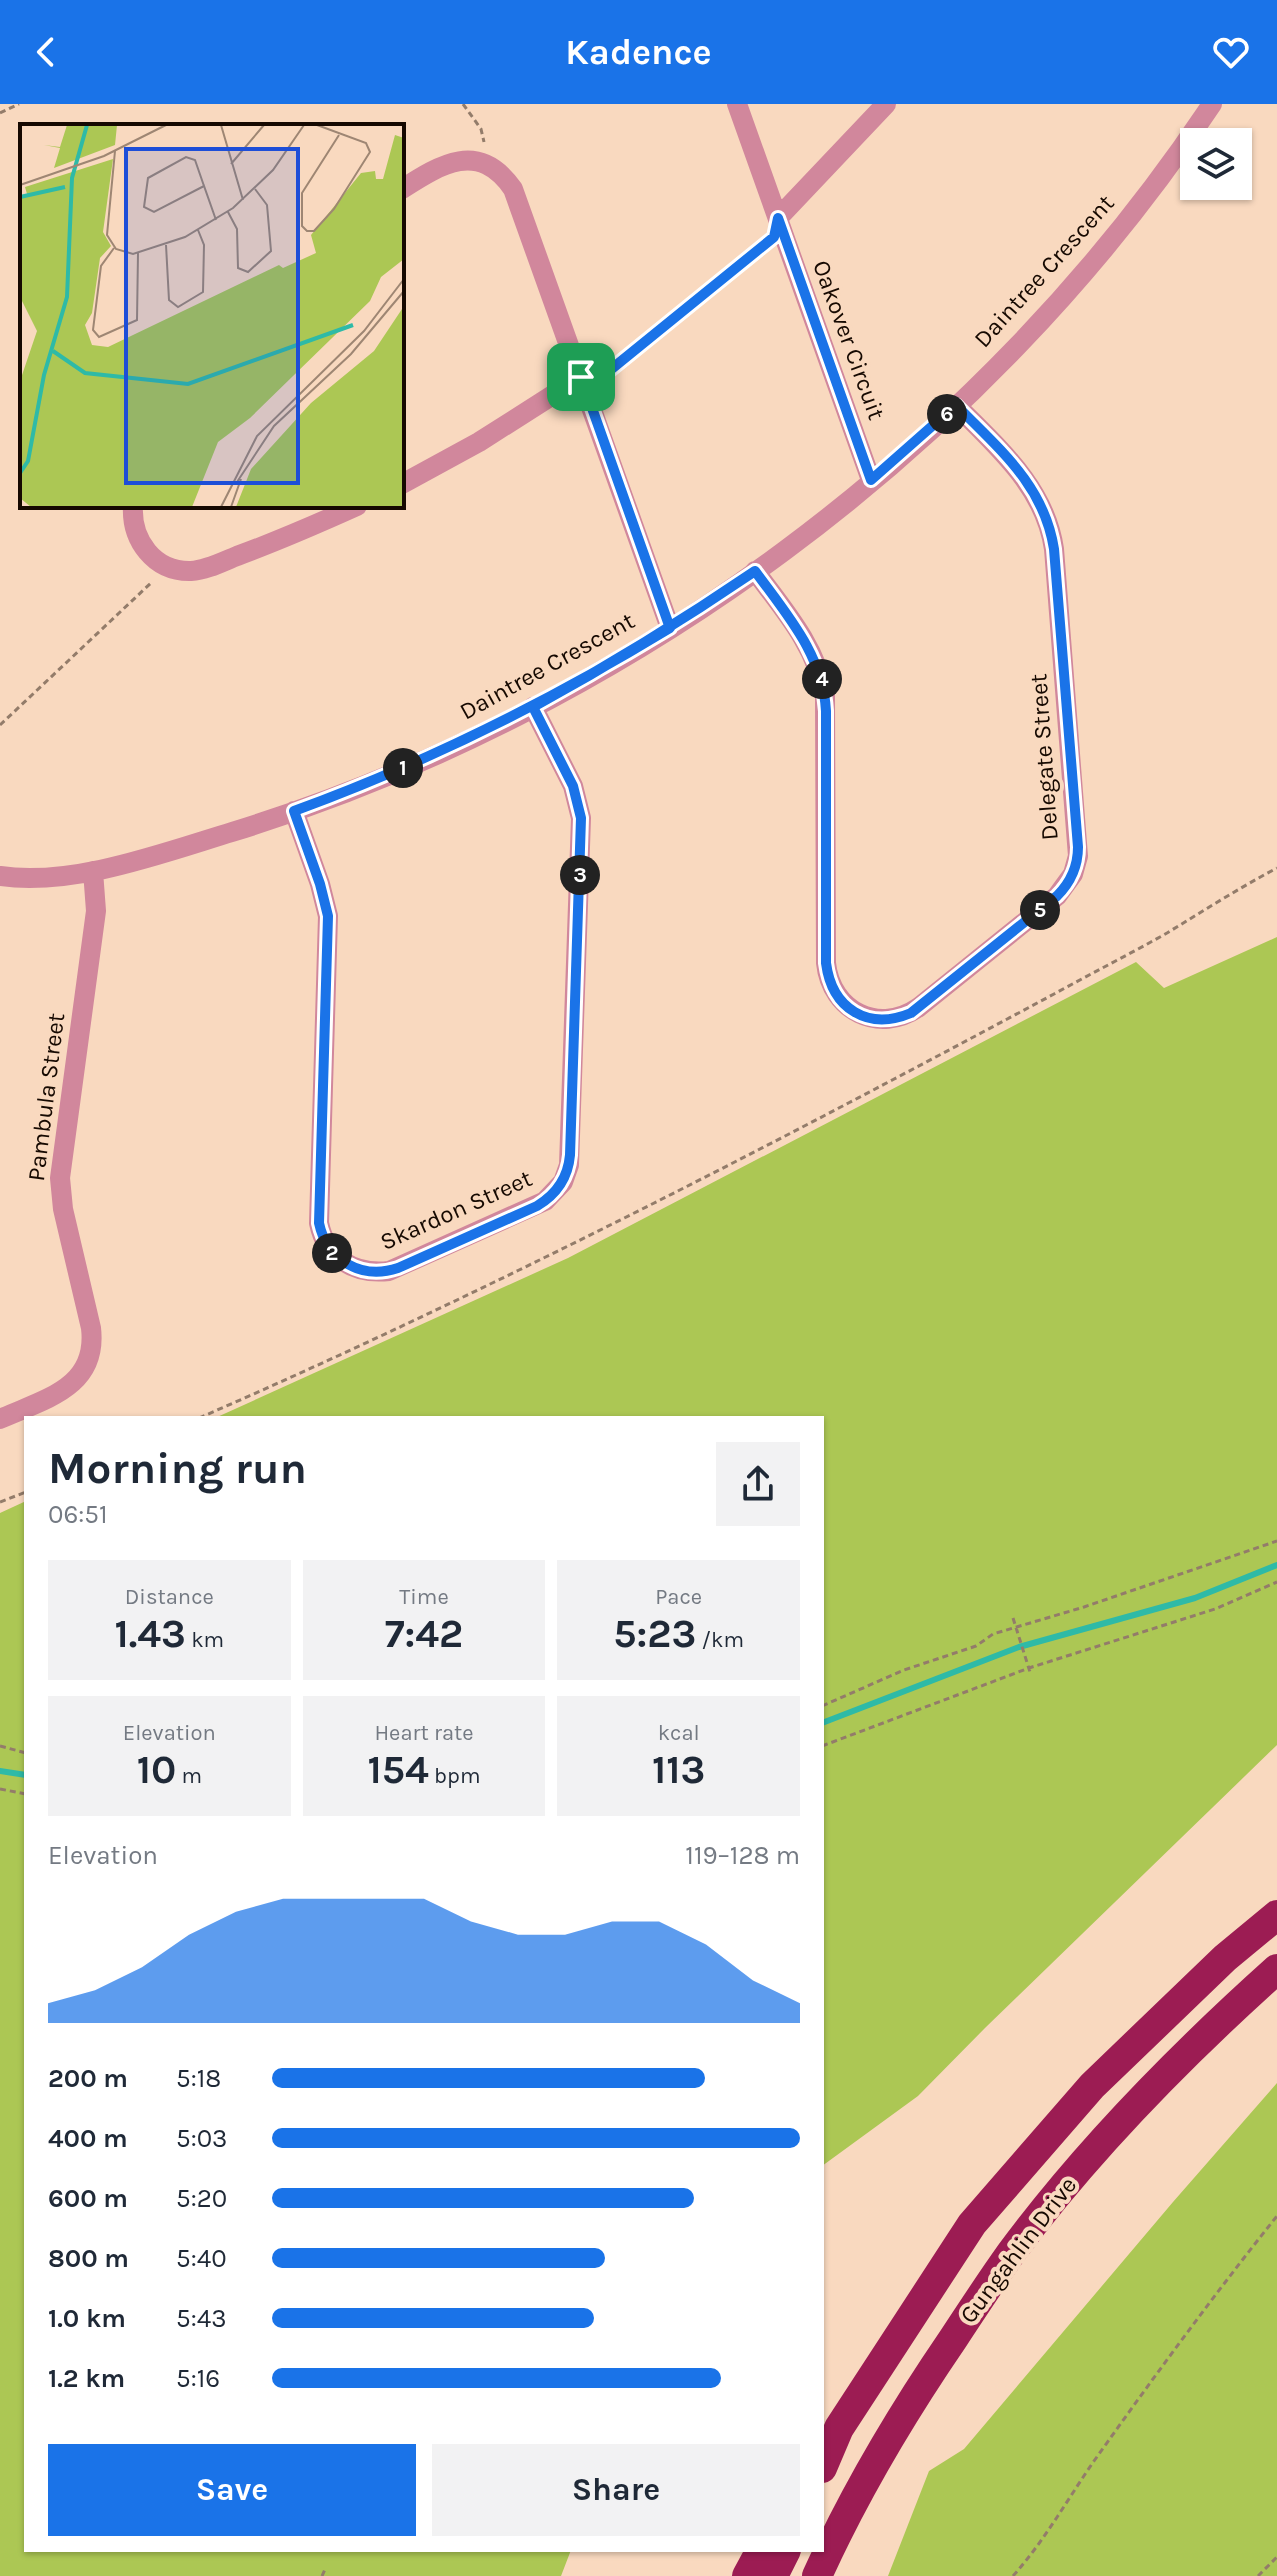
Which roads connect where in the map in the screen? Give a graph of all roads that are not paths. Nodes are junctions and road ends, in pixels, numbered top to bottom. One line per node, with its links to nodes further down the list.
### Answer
1 (737, 104): 5 (street, Oakover Circuit)
2 (886, 104): 5 (street)
3 (1212, 104): 7 (street, Daintree Crescent)
4 (404, 188): 6 (street)
5 (778, 218): 8 (street, Oakover Circuit)
6 (581, 377): 9 (street); 13 (street)
7 (956, 405): 8 (street, Daintree Crescent); 12 (street, Delegate Street)
8 (871, 480): 12 (street, Daintree Crescent)
9 (404, 483)
10 (133, 508): 11 (street)
11 (352, 508)
12 (755, 571): 13 (street, Daintree Crescent)
13 (670, 628): 14 (street, Daintree Crescent)
14 (533, 707): 15 (street, Daintree Crescent); 15 (street, Skardon Street)
15 (294, 811): 16 (street, Daintree Crescent)
16 (93, 871): 17 (street, Daintree Crescent); 18 (street, Pambula Street)
17 (0, 876)
18 (0, 1419)
19 (1277, 1915): 22 (highway, Gungahlin Drive)
20 (1277, 1969): 21 (highway, Gungahlin Drive)
21 (962, 2326): 29 (highway, Gungahlin Drive); 30 (highway)
22 (839, 2428): 23 (highway); 24 (highway, Gungahlin Drive)
23 (824, 2451)
24 (824, 2463)
25 (760, 2552): 27 (highway)
26 (785, 2552): 28 (highway)
27 (747, 2576)
28 (773, 2576)
29 (817, 2576)
30 (839, 2576)

